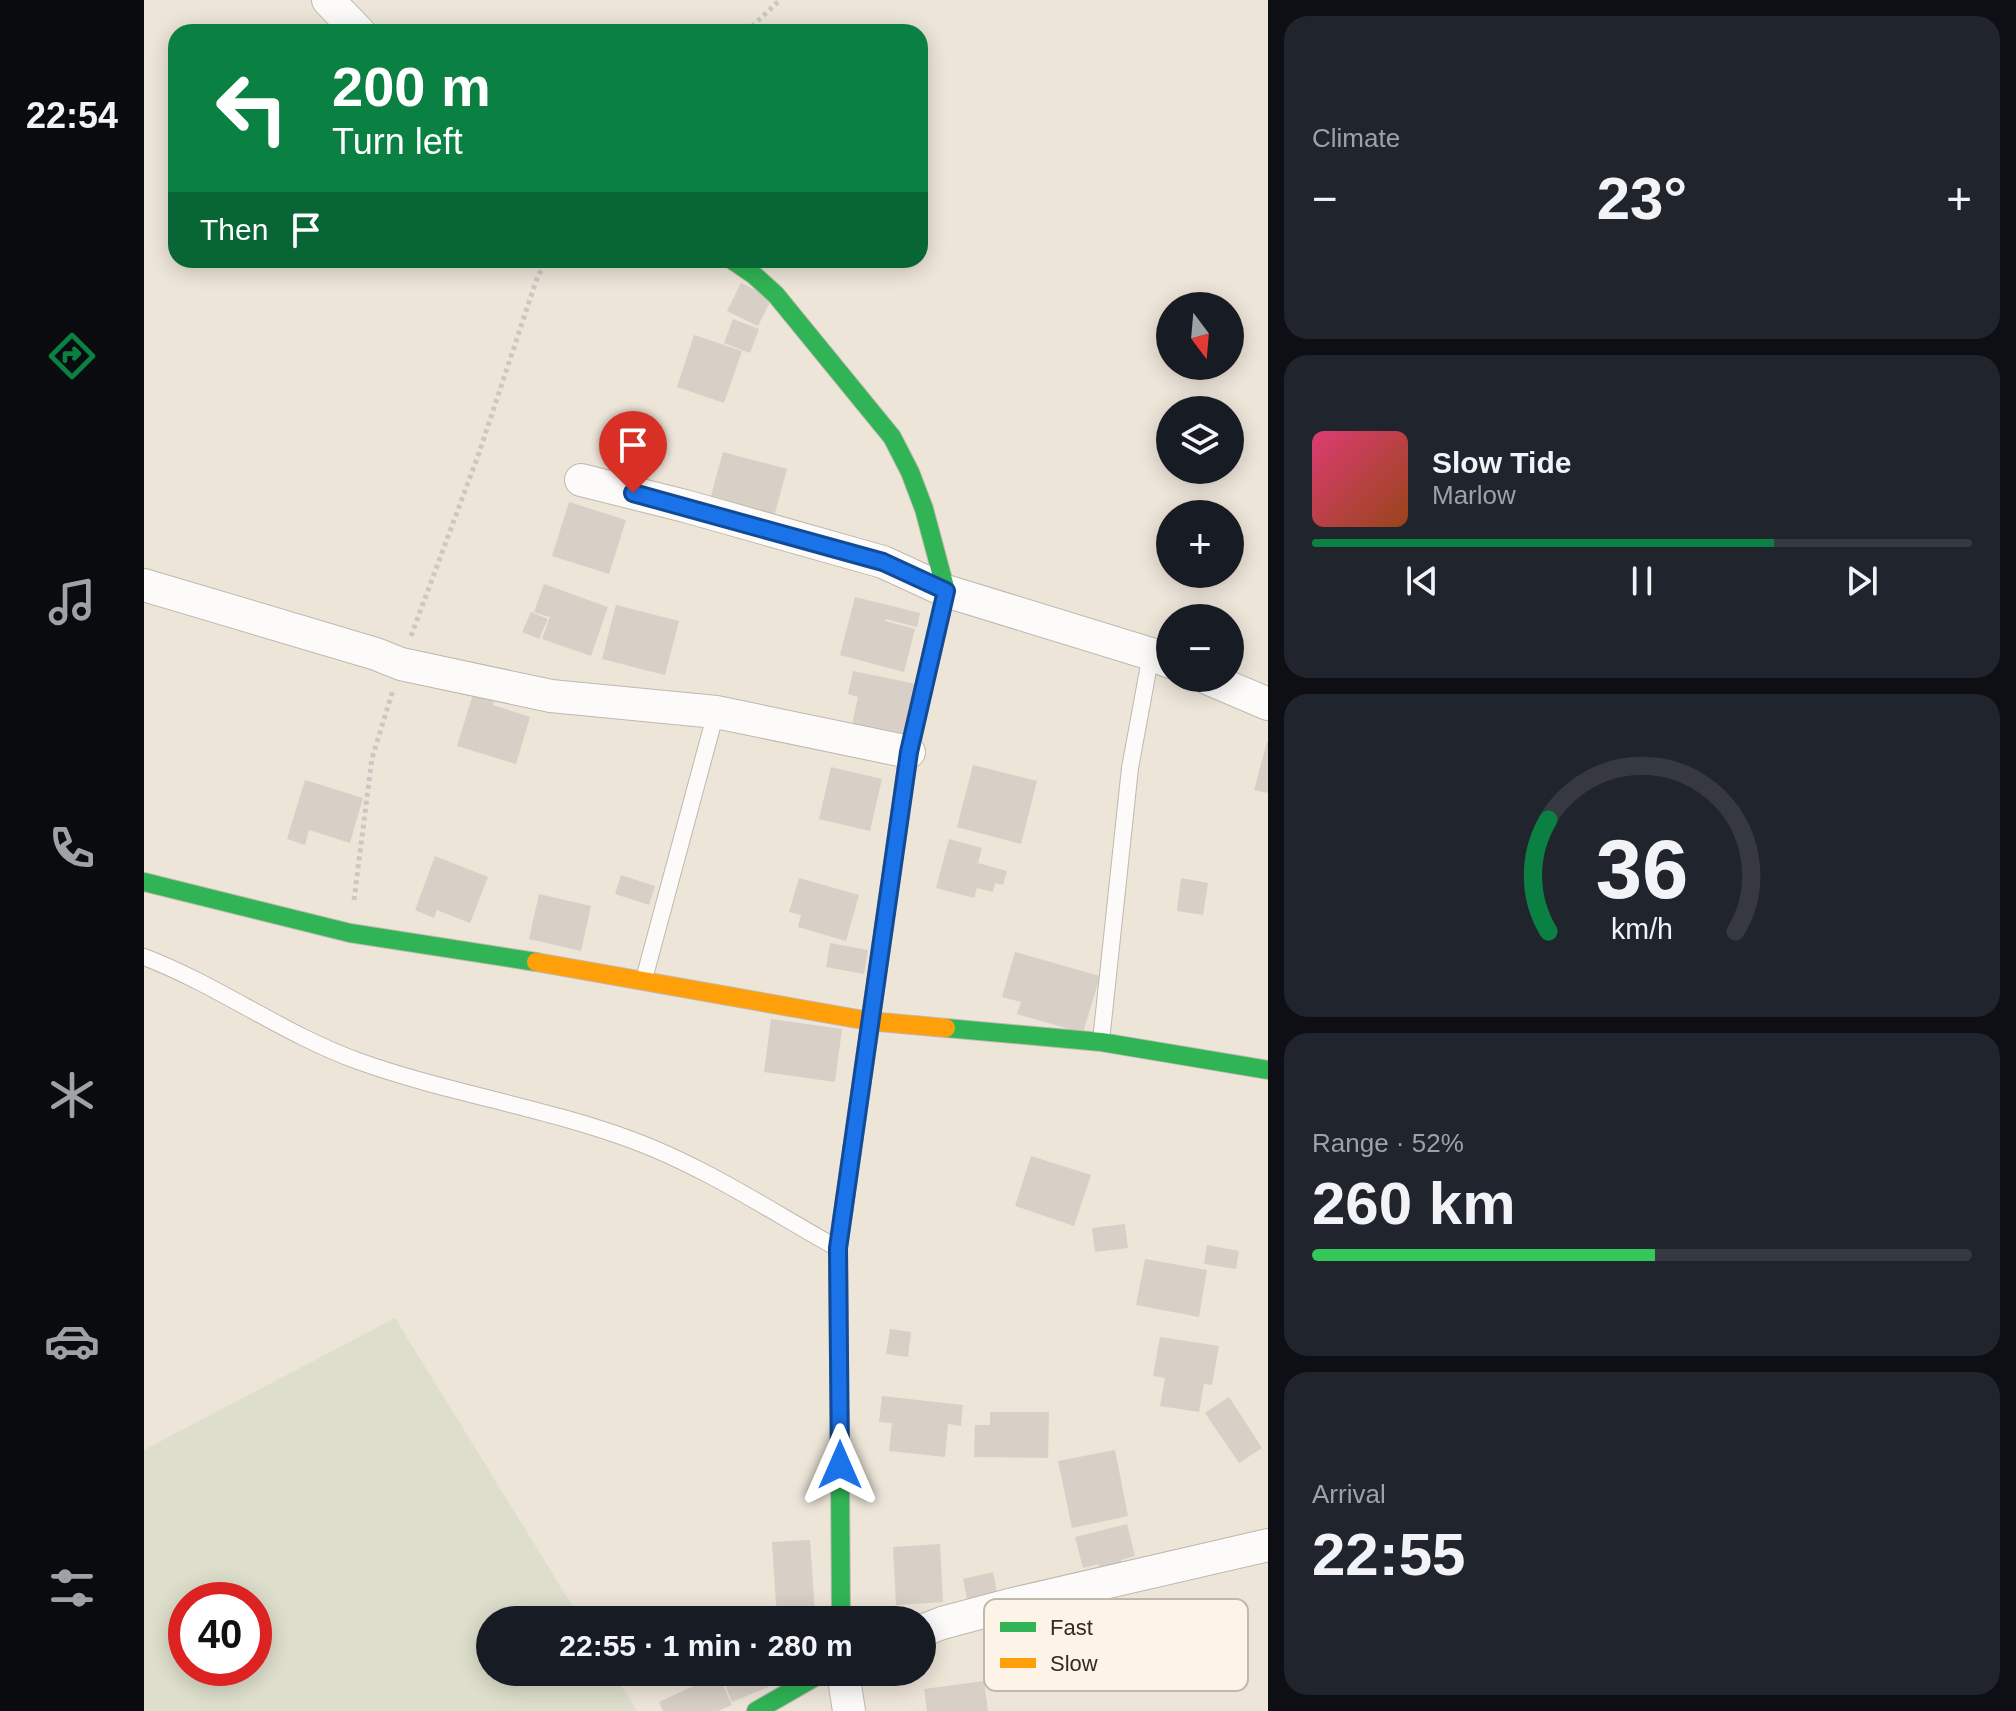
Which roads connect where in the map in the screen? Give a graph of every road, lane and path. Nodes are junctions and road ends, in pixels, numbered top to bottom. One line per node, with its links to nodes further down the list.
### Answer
1 (328, 0): 3 (street)
2 (780, 0): 4 (path)
3 (351, 24)
4 (754, 24)
5 (542, 268): 11 (path)
6 (744, 268): 9 (street)
7 (581, 480): 9 (street)
8 (144, 585): 11 (street)
9 (946, 591): 10 (street); 16 (street)
10 (1156, 656)
11 (401, 664): 15 (street); 18 (path)
12 (1156, 676): 22 (lane)
13 (1240, 692): 14 (street)
14 (1268, 704)
15 (716, 712): 16 (street); 20 (lane)
16 (909, 752): 21 (street)
17 (144, 882): 18 (street)
18 (350, 933): 20 (street)
19 (144, 957): 24 (lane)
20 (644, 981): 21 (street)
21 (869, 1021): 22 (street); 24 (street)
22 (1101, 1042): 23 (street)
23 (1268, 1070)
24 (838, 1248): 27 (street)
25 (1268, 1545): 26 (street)
26 (1035, 1599)
27 (841, 1606)
28 (984, 1612): 29 (street)
29 (936, 1625)
30 (800, 1686): 32 (street)
31 (845, 1686): 33 (street)
32 (756, 1711)
33 (849, 1711)

